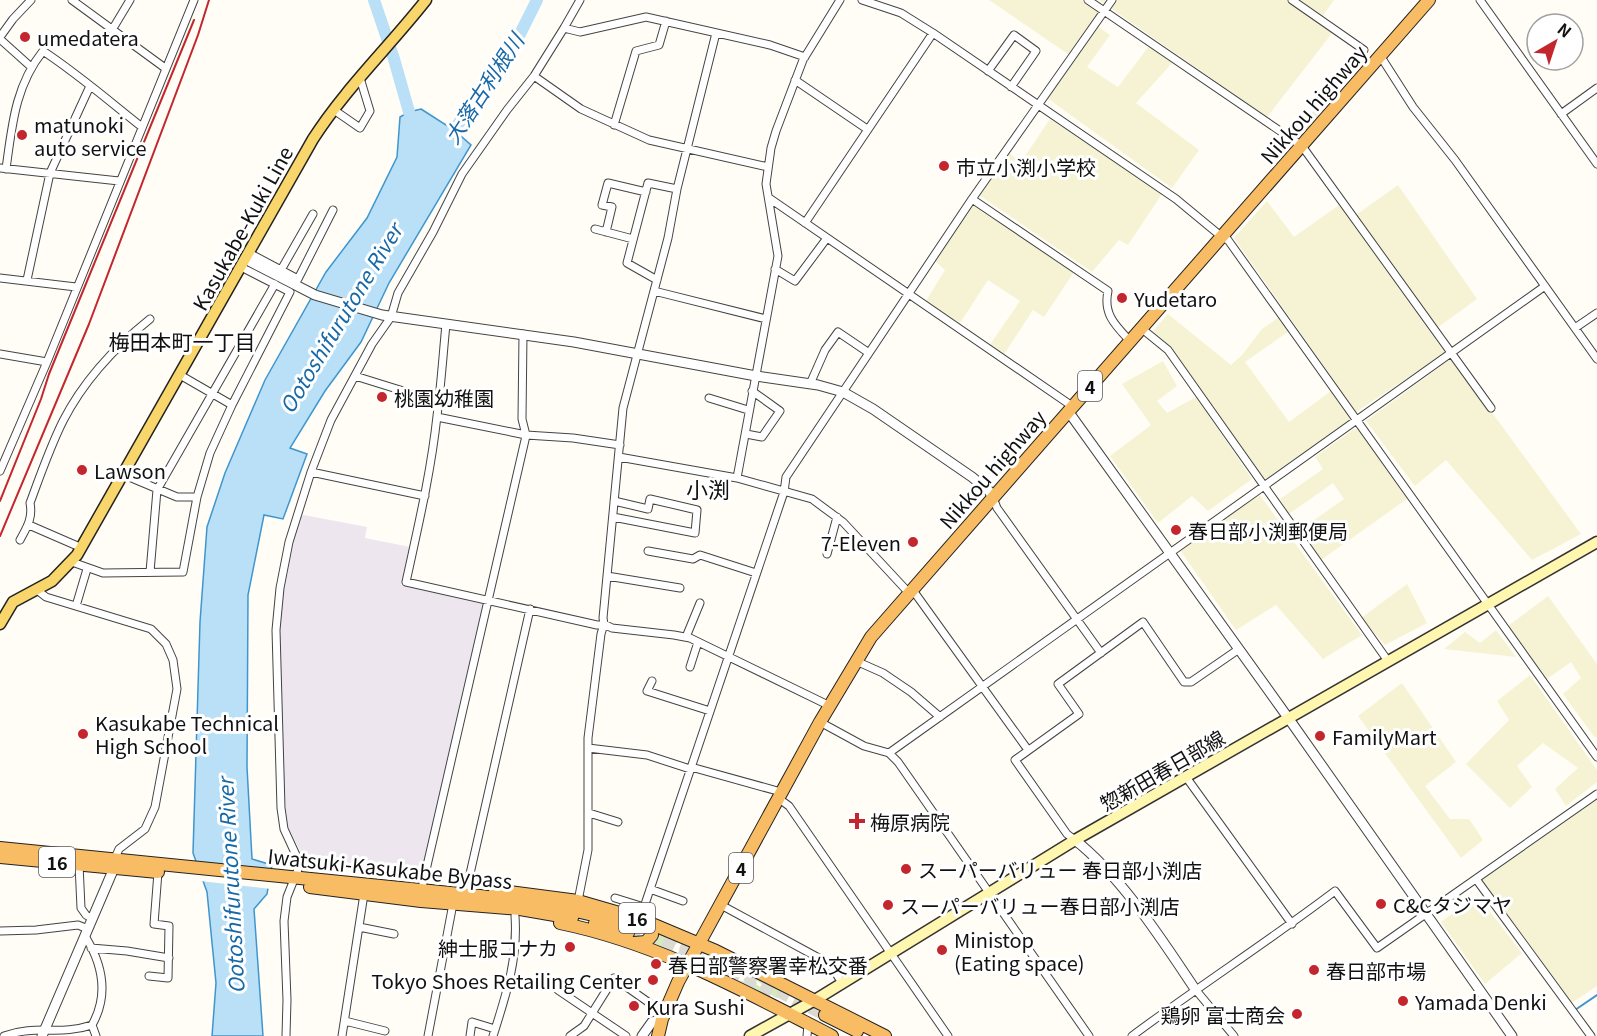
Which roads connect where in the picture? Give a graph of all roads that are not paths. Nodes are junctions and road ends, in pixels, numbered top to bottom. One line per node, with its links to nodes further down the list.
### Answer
1 (31, 0): 20 (street)
2 (72, 0): 17 (street)
3 (130, 0): 17 (street)
4 (194, 0): 25 (street)
5 (426, 0): 28 (main road, Kasukabe-Kuki Line)
6 (580, 0): 16 (street)
7 (840, 0): 22 (street)
8 (862, 0): 19 (street)
9 (1088, 0): 14 (street)
10 (1112, 0): 14 (street)
11 (1292, 0): 21 (street)
12 (1429, 0): 23 (highway, Nikkou highway / 4)
13 (1480, 0): 35 (street)
14 (1104, 11): 33 (street); 39 (street)
15 (666, 21): 16 (street); 18 (street); 36 (street)
16 (564, 28): 27 (street)
17 (112, 30): 25 (street)
18 (716, 33): 22 (street); 40 (street)
19 (933, 33): 26 (street); 38 (street)
20 (0, 38): 24 (street)
21 (1364, 50)
22 (805, 57): 29 (street)
23 (1381, 57): 39 (highway, Nikkou highway / 4); 65 (street)
24 (30, 66): 30 (street); 43 (street)
25 (165, 68): 37 (street)
26 (988, 71): 31 (street); 31 (street)
27 (534, 76): 36 (street); 70 (street)
28 (360, 78): 34 (main road, Kasukabe-Kuki Line); 34 (street)
29 (795, 80): 38 (street); 42 (street)
30 (90, 86): 37 (street); 44 (street)
31 (1011, 87): 33 (street)
32 (1597, 88): 35 (street)
33 (1036, 105): 49 (street); 55 (street)
34 (334, 110): 58 (main road, Kasukabe-Kuki Line)
35 (1561, 114): 41 (street)
36 (614, 124): 40 (street)
37 (142, 128): 45 (street)
38 (867, 129): 52 (street)
39 (1302, 146): 55 (highway, Nikkou highway / 4); 78 (street)
40 (687, 150): 42 (street); 46 (street)
41 (1597, 164)
42 (768, 167): 48 (street)
43 (3, 168): 44 (street)
44 (50, 173): 45 (street); 62 (street)
45 (119, 181): 66 (street)
46 (677, 189): 47 (street); 63 (street)
47 (646, 192): 54 (street); 57 (street)
48 (769, 198): 52 (street); 59 (street)
49 (972, 199): 68 (street); 77 (street)
50 (333, 210): 60 (street)
51 (313, 214): 60 (street)
52 (805, 223): 56 (street)
53 (595, 229): 54 (street)
54 (606, 232): 57 (street)
55 (1222, 237): 74 (highway, Nikkou highway / 4); 98 (street)
56 (827, 238): 59 (street); 68 (street)
57 (633, 239): 63 (street)
58 (245, 260): 60 (street); 64 (street); 70 (street); 84 (main road, Kasukabe-Kuki Line)
59 (775, 269): 72 (street)
60 (282, 270)
61 (0, 278): 62 (street)
62 (27, 280): 66 (street)
63 (657, 280): 67 (street)
64 (274, 284): 90 (street); 93 (street)
65 (1545, 286): 75 (street); 78 (street)
66 (76, 287): 83 (street)
67 (654, 291): 72 (street); 81 (street)
68 (909, 294): 79 (street); 95 (street)
69 (1597, 313): 75 (street)
70 (386, 316): 73 (street); 85 (street)
71 (150, 319): 116 (street)
72 (766, 320): 86 (street)
73 (446, 324): 76 (street); 91 (street)
74 (1141, 328): 77 (highway, Nikkou highway / 4); 107 (street)
75 (1575, 328): 82 (street)
76 (523, 334): 81 (street); 100 (street)
77 (1130, 341): 95 (highway, Nikkou highway / 4)
78 (1450, 352): 94 (street); 98 (street)
79 (869, 353): 87 (street); 89 (street)
80 (0, 354): 83 (street)
81 (638, 354): 86 (street); 101 (street)
82 (1597, 359)
83 (46, 362): 103 (street)
84 (180, 375): 90 (street); 105 (main road, Kasukabe-Kuki Line)
85 (355, 376): 91 (street); 104 (street)
86 (756, 376): 87 (street); 88 (street)
87 (810, 384): 89 (street)
88 (752, 391): 96 (street); 99 (street)
89 (843, 392): 109 (street); 112 (street)
90 (212, 394): 93 (street); 108 (street)
91 (439, 397): 97 (street)
92 (709, 398): 96 (street)
93 (232, 405): 111 (street)
94 (1491, 408)
95 (1070, 409): 112 (highway, Nikkou highway / 4); 121 (street)
96 (748, 410): 99 (street)
97 (437, 417): 100 (street); 110 (street)
98 (1358, 421): 107 (street); 133 (street)
99 (746, 434): 106 (street)
100 (526, 435): 101 (street); 131 (street)
101 (620, 445): 102 (street)
102 (619, 457): 106 (street); 113 (street)
103 (0, 471)
104 (311, 472): 110 (street); 172 (street)
105 (123, 474): 108 (street); 119 (main road, Kasukabe-Kuki Line)
106 (737, 478): 109 (street)
107 (1264, 486): 121 (street); 144 (street)
108 (157, 490): 111 (street); 125 (street)
109 (784, 492): 115 (street); 126 (street)
110 (425, 496): 131 (street)
111 (197, 497): 125 (street)
112 (993, 498): 130 (highway, Nikkou highway / 4); 136 (street)
113 (614, 501): 114 (street); 114 (street)
114 (613, 517): 127 (street)
115 (837, 517): 122 (street); 130 (street)
116 (29, 525): 117 (street); 119 (street)
117 (20, 540)
118 (1597, 542): 133 (main road, 惣新田春日部線)
119 (81, 548): 123 (main road, Kasukabe-Kuki Line)
120 (648, 551): 126 (street)
121 (1170, 553): 136 (street); 141 (street)
122 (826, 554)
123 (72, 562): 124 (street); 129 (main road, Kasukabe-Kuki Line)
124 (87, 569): 125 (street); 134 (street)
125 (150, 572)
126 (756, 573): 143 (street)
127 (607, 576): 128 (street); 138 (street)
128 (680, 588)
129 (38, 590): 134 (street); 137 (main road, Kasukabe-Kuki Line)
130 (911, 591): 145 (highway, Nikkou highway / 4); 148 (street)
131 (489, 602): 135 (street); 173 (street)
132 (700, 603): 139 (street)
133 (1488, 603): 144 (main road, 惣新田春日部線); 157 (street)
134 (76, 606): 167 (street)
135 (530, 609): 138 (street); 174 (street)
136 (1077, 618): 142 (street); 148 (street)
137 (0, 624)
138 (604, 624): 139 (street); 154 (street)
139 (686, 637): 140 (street)
140 (698, 642): 143 (street); 146 (street)
141 (1239, 650): 142 (street); 152 (street)
142 (1101, 653): 155 (street)
143 (728, 656): 149 (street); 150 (street)
144 (1388, 661): 152 (main road, 惣新田春日部線)
145 (856, 662): 149 (highway, Nikkou highway / 4); 151 (street)
146 (690, 667)
147 (652, 681): 150 (street)
148 (983, 686): 151 (street); 155 (street)
149 (830, 706): 153 (highway, Nikkou highway / 4)
150 (710, 711): 158 (street)
151 (940, 717): 156 (street)
152 (1289, 719): 159 (main road, 惣新田春日部線); 184 (street)
153 (820, 722): 156 (street); 161 (highway, Nikkou highway / 4)
154 (588, 748): 158 (street); 162 (street)
155 (1028, 750): 164 (street)
156 (889, 753): 177 (street)
157 (1597, 757)
158 (691, 768): 161 (street); 176 (street)
159 (1186, 777): 164 (main road, 惣新田春日部線); 187 (street)
160 (1597, 794): 171 (street)
161 (779, 795): 182 (highway, Nikkou highway / 4); 195 (street)
162 (589, 813): 163 (street); 180 (street)
163 (618, 822)
164 (1075, 840): 177 (main road, 惣新田春日部線); 200 (street)
165 (0, 848): 167 (highway, Iwatsuki-Kasukabe Bypass / 16)
166 (0, 857): 168 (highway, Iwatsuki-Kasukabe Bypass / 16)
167 (114, 863): 168 (highway, Iwatsuki-Kasukabe Bypass / 16); 169 (highway, Iwatsuki-Kasukabe Bypass / 16); 170 (highway, Iwatsuki-Kasukabe Bypass / 16); 186 (street)
168 (80, 864): 186 (street)
169 (192, 871): 170 (highway, Iwatsuki-Kasukabe Bypass / 16); 172 (highway, Iwatsuki-Kasukabe Bypass / 16)
170 (158, 872): 196 (street)
171 (1476, 879): 184 (street); 232 (street)
172 (294, 881): 175 (highway, Iwatsuki-Kasukabe Bypass / 16); 214 (street)
173 (423, 884): 174 (highway, 16); 175 (highway, 16)
174 (467, 887): 180 (highway, 16)
175 (364, 889): 179 (highway, Iwatsuki-Kasukabe Bypass / 16); 188 (highway, Iwatsuki-Kasukabe Bypass / 16); 189 (street)
176 (650, 889): 181 (street); 188 (street)
177 (988, 893): 195 (main road, 惣新田春日部線); 228 (street)
178 (615, 898): 188 (street)
179 (421, 901): 183 (highway, 16); 188 (highway, Iwatsuki-Kasukabe Bypass / 16)
180 (578, 901): 188 (highway, 16)
181 (683, 901)
182 (721, 905): 193 (highway, Nikkou highway / 4); 199 (street)
183 (452, 909): 185 (highway, 16); 216 (street)
184 (1425, 915): 187 (street); 231 (street)
185 (515, 916): 188 (highway, 16); 210 (street)
186 (92, 918): 191 (street)
187 (1292, 924): 200 (street)
188 (635, 925): 193 (highway, 16); 197 (highway, 16)
189 (359, 927): 192 (street); 206 (street)
190 (0, 931): 191 (street)
191 (86, 932): 194 (street); 211 (street)
192 (394, 934)
193 (699, 944): 197 (highway, Nikkou highway / 4); 202 (highway, 16)
194 (91, 948): 196 (street); 207 (street)
195 (889, 954): 199 (main road, 惣新田春日部線); 227 (street)
196 (169, 958): 198 (street)
197 (688, 964): 204 (highway, 16); 205 (highway, Nikkou highway / 4)
198 (149, 976)
199 (842, 983): 202 (main road, 惣新田春日部線)
200 (1196, 989): 229 (street); 230 (street)
201 (558, 990): 203 (street)
202 (815, 1000): 204 (main road, 惣新田春日部線); 226 (highway, 16)
203 (592, 1014): 205 (street); 218 (street); 219 (street)
204 (791, 1014): 209 (highway, 16); 222 (main road, 惣新田春日部線)
205 (664, 1015): 220 (street); 221 (highway, 4)
206 (345, 1021): 208 (street); 215 (street)
207 (92, 1025): 211 (street); 213 (street)
208 (385, 1030)
209 (808, 1030): 223 (highway, 16)
210 (494, 1032): 217 (street)
211 (43, 1033): 212 (street)
212 (4, 1036)
213 (96, 1036)
214 (286, 1036)
215 (342, 1036)
216 (428, 1036)
217 (470, 1036)
218 (570, 1036)
219 (626, 1036)
220 (642, 1036)
221 (658, 1036)
222 (750, 1036)
223 (832, 1036)
224 (848, 1036): 225 (highway)
225 (867, 1036)
226 (885, 1036)
227 (948, 1036)
228 (1089, 1036)
229 (1132, 1036)
230 (1234, 1036)
231 (1512, 1036)
232 (1591, 1036)

